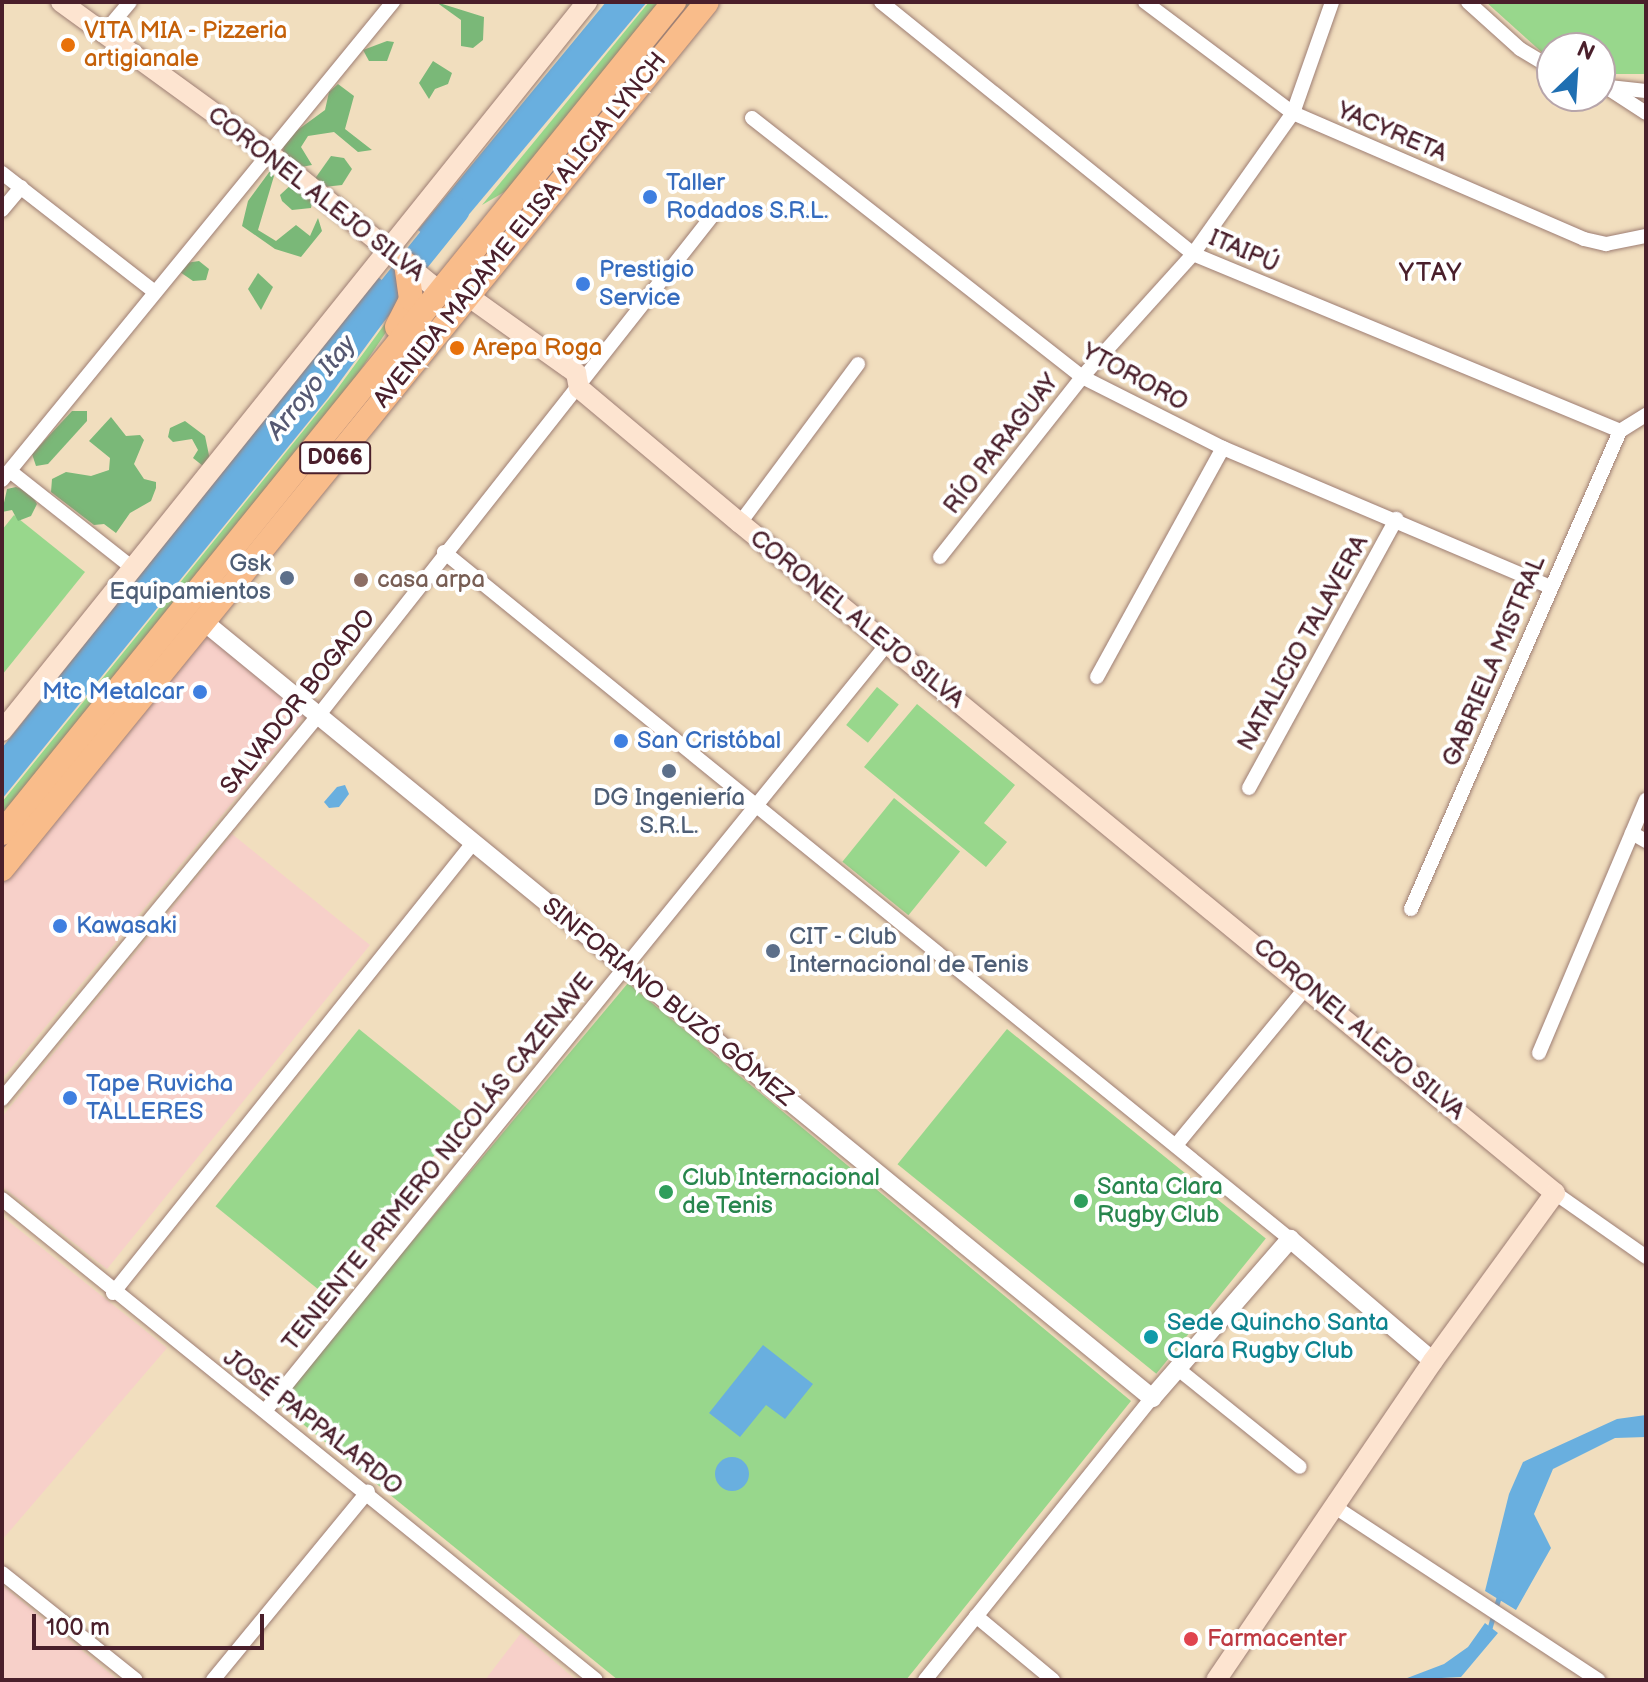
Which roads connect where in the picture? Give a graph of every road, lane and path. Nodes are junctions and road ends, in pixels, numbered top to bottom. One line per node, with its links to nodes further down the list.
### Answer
1 (61, 2): 11 (main road, CORONEL ALEJO SILVA)
2 (130, 2): 11 (street)
3 (393, 2): 19 (street)
4 (587, 2): 26 (main road)
5 (674, 2): 26 (highway, AVENIDA MADAME ELISA ALICIA LYNCH / D066)
6 (707, 2): 28 (highway, AVENIDA MADAME ELISA ALICIA LYNCH / D066)
7 (881, 2): 25 (street, ITAIPÚ)
8 (1468, 2): 12 (street)
9 (1149, 3): 16 (street, YACYRETA)
10 (1333, 3): 16 (street, RÍO PARAGUAY)
11 (104, 33): 19 (main road, CORONEL ALEJO SILVA)
12 (1536, 58)
13 (1616, 89): 14 (street)
14 (1646, 91)
15 (1616, 95): 17 (street)
16 (1293, 113): 24 (street, YACYRETA); 25 (street, RÍO PARAGUAY)
17 (1646, 113)
18 (752, 118): 30 (street, YTORORO)
19 (270, 154): 26 (main road, CORONEL ALEJO SILVA); 27 (street)
20 (2, 173): 21 (street)
21 (21, 187): 22 (street); 27 (street)
22 (2, 210)
23 (713, 215): 31 (street, SALVADOR BOGADO)
24 (1646, 236)
25 (1193, 254): 30 (street, RÍO PARAGUAY); 33 (street, ITAIPÚ)
26 (410, 271): 28 (highway, CORONEL ALEJO SILVA); 40 (main road); 42 (highway, AVENIDA MADAME ELISA ALICIA LYNCH / D066)
27 (155, 292): 35 (street)
28 (468, 296): 31 (main road, CORONEL ALEJO SILVA); 42 (highway, AVENIDA MADAME ELISA ALICIA LYNCH / D066)
29 (858, 364): 37 (street)
30 (1082, 377): 34 (street, YTORORO); 39 (street, RÍO PARAGUAY)
31 (579, 388): 37 (main road, CORONEL ALEJO SILVA); 38 (street, SALVADOR BOGADO)
32 (1646, 415): 33 (street)
33 (1620, 431): 41 (street, GABRIELA MISTRAL)
34 (1223, 448): 36 (street, YTORORO); 44 (street)
35 (6, 476): 40 (street)
36 (1396, 519): 41 (street, YTORORO); 47 (street, NATALICIO TALAVERA)
37 (740, 523): 43 (main road, CORONEL ALEJO SILVA)
38 (444, 552): 45 (street, SALVADOR BOGADO); 49 (street)
39 (940, 557)
40 (133, 568): 46 (main road)
41 (1550, 587): 55 (street, GABRIELA MISTRAL)
42 (192, 613): 45 (street, SINFORIANO BUZÓ GÓMEZ); 50 (highway, AVENIDA MADAME ELISA ALICIA LYNCH / D066); 54 (highway, AVENIDA MADAME ELISA ALICIA LYNCH / D066)
43 (888, 643): 49 (street, TENIENTE PRIMERO NICOLÁS CAZENAVE); 57 (main road, CORONEL ALEJO SILVA)
44 (1097, 677)
45 (318, 716): 53 (street, SINFORIANO BUZÓ GÓMEZ); 59 (street, SALVADOR BOGADO)
46 (2, 731)
47 (1249, 788)
48 (1646, 800): 51 (street)
49 (757, 803): 56 (street, TENIENTE PRIMERO NICOLÁS CAZENAVE); 60 (street)
50 (2, 833)
51 (1632, 833): 52 (street); 58 (street)
52 (1646, 841)
53 (473, 843): 56 (street, SINFORIANO BUZÓ GÓMEZ); 65 (street)
54 (2, 869)
55 (1411, 909)
56 (624, 966): 68 (street, SINFORIANO BUZÓ GÓMEZ); 69 (street, TENIENTE PRIMERO NICOLÁS CAZENAVE)
57 (1308, 985): 60 (street); 61 (main road, CORONEL ALEJO SILVA)
58 (1539, 1053)
59 (2, 1099)
60 (1177, 1144): 63 (street)
61 (1555, 1193): 64 (street, CORONEL ALEJO SILVA); 66 (main road)
62 (2, 1199): 65 (street, JOSÉ PAPPALARDO)
63 (1290, 1239): 66 (street); 67 (street)
64 (1646, 1257)
65 (113, 1293): 69 (street, JOSÉ PAPPALARDO)
66 (1433, 1361): 72 (main road)
67 (1178, 1369): 68 (street); 70 (street)
68 (1152, 1398): 74 (street)
69 (265, 1411): 71 (street, JOSÉ PAPPALARDO)
70 (1300, 1467)
71 (368, 1491): 76 (street); 77 (street, JOSÉ PAPPALARDO)
72 (1335, 1507): 80 (main road); 81 (street)
73 (2, 1573): 75 (street)
74 (976, 1616): 78 (street); 79 (street)
75 (136, 1680)
76 (213, 1680)
77 (596, 1680)
78 (925, 1680)
79 (1053, 1680)
80 (1216, 1680)
81 (1598, 1680)

